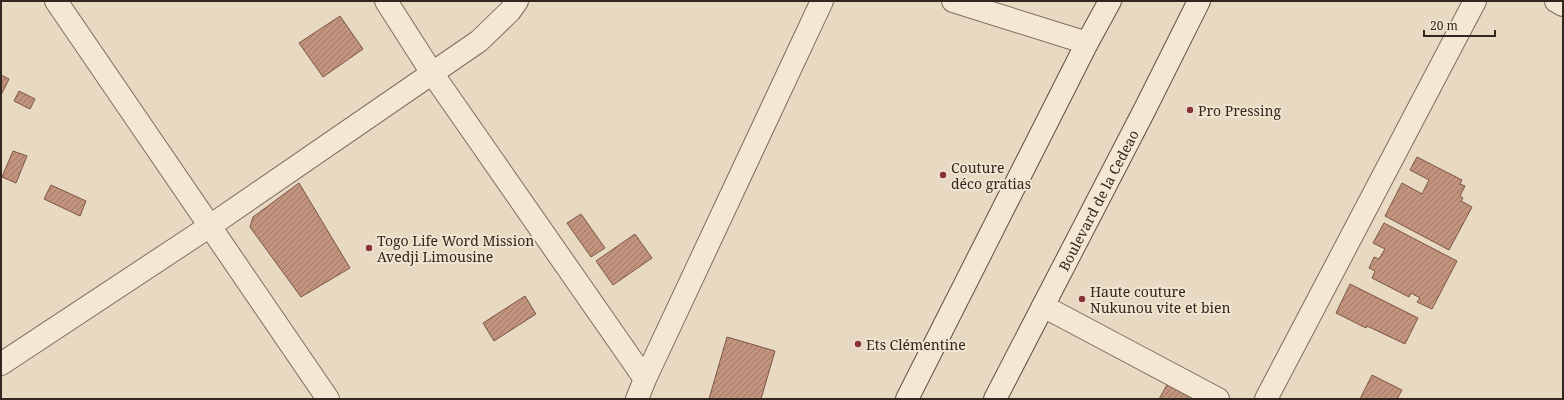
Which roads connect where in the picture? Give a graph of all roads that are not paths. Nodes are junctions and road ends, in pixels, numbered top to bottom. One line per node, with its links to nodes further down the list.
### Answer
1 (56, 1): 13 (street)
2 (386, 1): 12 (street)
3 (517, 1): 12 (street)
4 (822, 1): 16 (street)
5 (953, 1): 11 (street)
6 (1110, 1): 11 (street)
7 (1199, 1): 14 (street, Boulevard de la Cedeao)
8 (1475, 1): 22 (street)
9 (1556, 1): 10 (street)
10 (1563, 4)
11 (1086, 43): 19 (street)
12 (432, 73): 13 (street); 16 (street)
13 (210, 226): 15 (street); 17 (street)
14 (1043, 306): 20 (street, Boulevard de la Cedeao); 21 (street)
15 (1, 364)
16 (645, 379): 18 (street)
17 (328, 399)
18 (637, 399)
19 (907, 399)
20 (996, 399)
21 (1218, 399)
22 (1266, 399)

